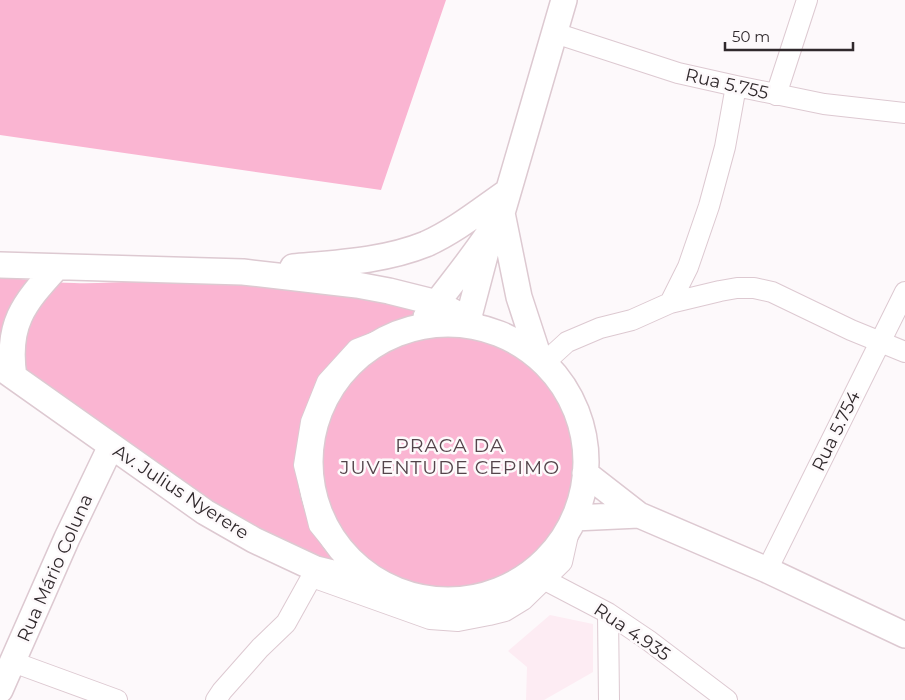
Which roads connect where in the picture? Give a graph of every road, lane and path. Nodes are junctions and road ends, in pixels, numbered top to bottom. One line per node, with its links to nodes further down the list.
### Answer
1 (553, 0): 15 (main road)
2 (564, 0): 4 (main road)
3 (807, 0): 6 (street)
4 (555, 33): 5 (street, Rua 5.755); 8 (main road)
5 (736, 86): 6 (street, Rua 5.755); 14 (street)
6 (776, 95): 7 (street, Rua 5.755)
7 (905, 113)
8 (504, 203): 11 (main road); 13 (main road); 19 (main road)
9 (0, 265): 10 (main road)
10 (56, 268): 11 (main road); 20 (main road)
11 (232, 271): 13 (main road)
12 (905, 292): 17 (street, Rua 5.754)
13 (436, 303): 15 (main road); 16 (main road)
14 (670, 303): 17 (street); 19 (street)
15 (475, 324): 16 (main road); 19 (main road)
16 (419, 326): 28 (main road)
17 (880, 341): 18 (street); 25 (street, Rua 5.754)
18 (905, 352)
19 (542, 360): 22 (main road)
20 (7, 372): 21 (main road, Av. Julius Nyerere)
21 (108, 452): 26 (main road, Av. Julius Nyerere); 31 (main road, Rua Mário Coluna)
22 (585, 473): 23 (main road); 24 (main road)
23 (639, 515): 24 (main road); 25 (main road)
24 (568, 529): 27 (main road, Av. Julius Nyerere)
25 (767, 570): 30 (main road)
26 (314, 573): 27 (street); 28 (main road, Av. Julius Nyerere); 34 (street)
27 (540, 575): 28 (main road, Av. Julius Nyerere); 29 (street, Rua 4.935)
28 (388, 586)
29 (608, 613): 35 (street); 36 (street, Rua 4.935)
30 (905, 635)
31 (13, 662): 32 (main road, Rua Mário Coluna); 33 (street)
32 (0, 690)
33 (117, 700)
34 (216, 700)
35 (609, 700)
36 (727, 700)

